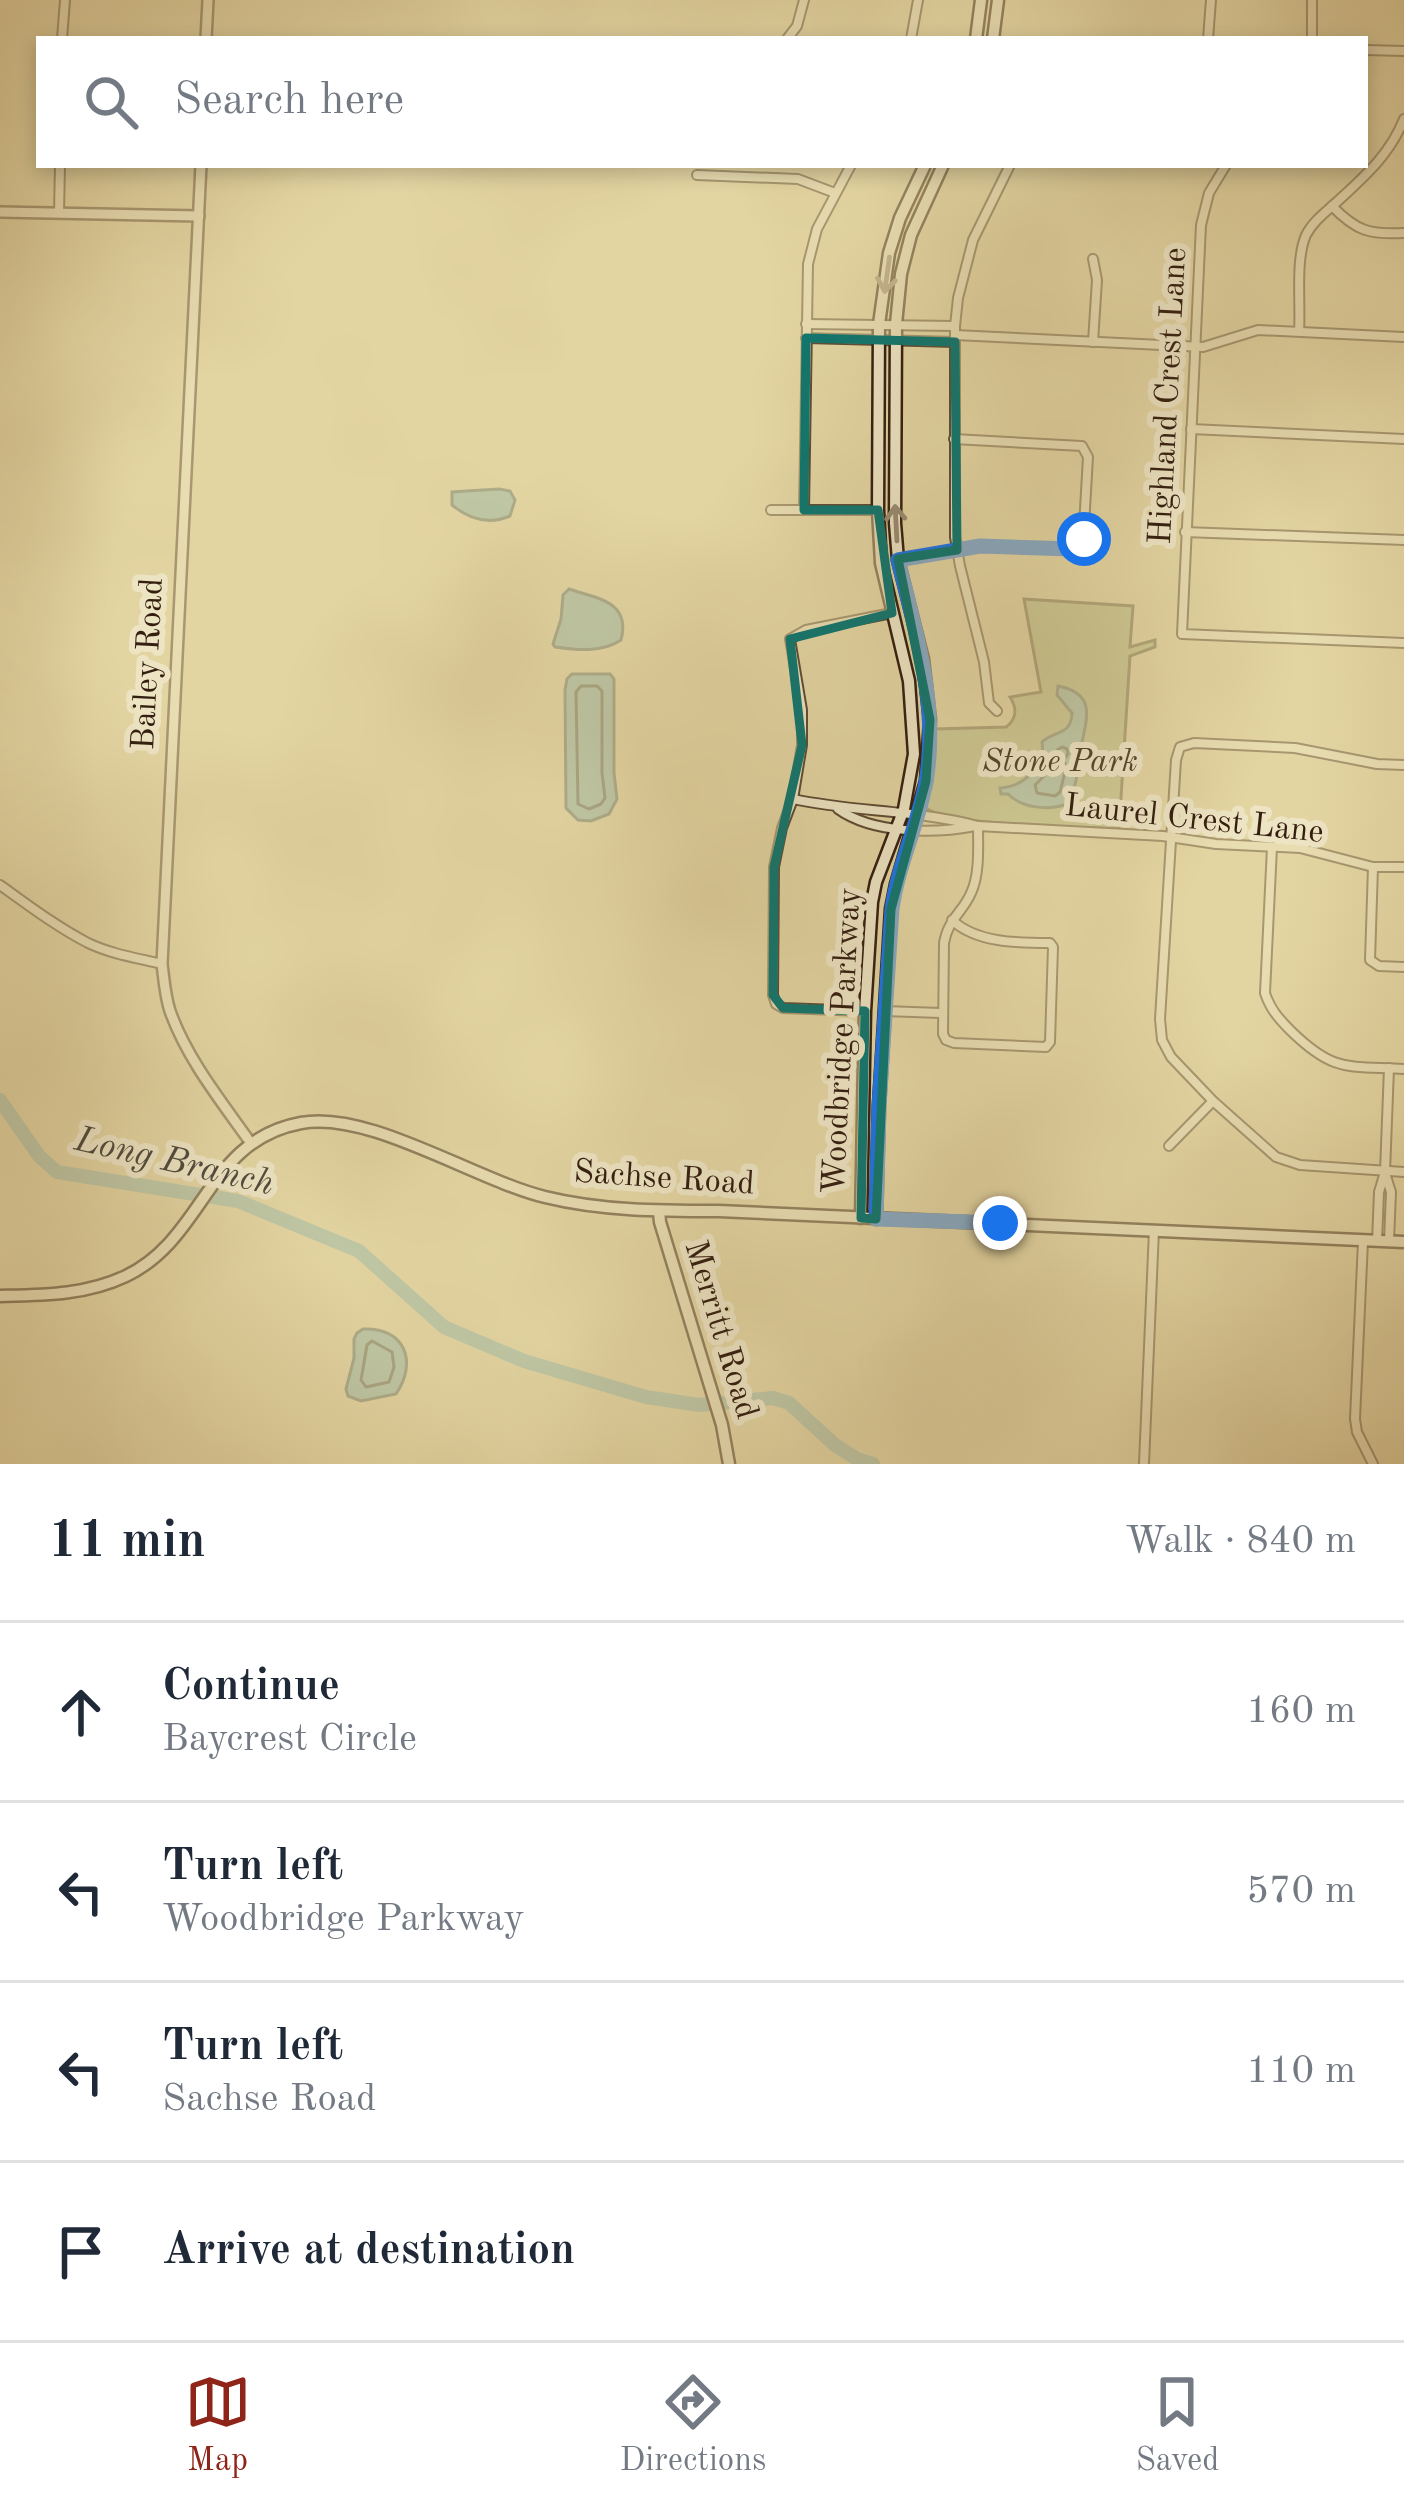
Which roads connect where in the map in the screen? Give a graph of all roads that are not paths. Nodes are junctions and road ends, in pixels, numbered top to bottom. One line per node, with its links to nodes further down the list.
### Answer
1 (64, 0): 9 (street)
2 (208, 0): 10 (street)
3 (804, 0): 11 (street)
4 (918, 0): 12 (street)
5 (982, 0): 13 (main road)
6 (998, 0): 14 (main road)
7 (1210, 0): 15 (street)
8 (1312, 0): 16 (street)
9 (62, 36)
10 (206, 36)
11 (789, 36)
12 (911, 36)
13 (976, 36)
14 (994, 36)
15 (1208, 36)
16 (1312, 36)
17 (1368, 50): 18 (street)
18 (1404, 51)
19 (1404, 118): 29 (street)
20 (60, 168): 31 (street)
21 (201, 168): 32 (street, Bailey Road)
22 (849, 168): 28 (street)
23 (924, 168): 36 (main road, Woodbridge Parkway, one-way to 36)
24 (942, 168): 37 (main road, Woodbridge Parkway)
25 (1009, 168): 39 (street)
26 (1221, 168): 45 (street, Highland Crest Lane)
27 (697, 175): 28 (street)
28 (835, 193): 35 (street)
29 (1332, 206): 33 (street); 38 (street)
30 (0, 212): 31 (street)
31 (58, 213): 32 (street)
32 (199, 216): 73 (street, Bailey Road)
33 (1404, 233)
34 (1093, 259): 44 (street)
35 (806, 324): 36 (street); 41 (street)
36 (879, 324): 37 (street); 42 (main road, Woodbridge Parkway)
37 (896, 324): 39 (street); 43 (main road, Woodbridge Parkway)
38 (1299, 331): 40 (street); 45 (street)
39 (955, 334): 43 (street); 44 (street); 47 (street)
40 (1404, 337)
41 (806, 338): 42 (street); 50 (street)
42 (879, 338): 43 (street); 51 (main road, Woodbridge Parkway)
43 (896, 339): 55 (main road, Woodbridge Parkway, one-way to 43)
44 (1094, 342): 45 (street)
45 (1196, 346): 46 (street, Highland Crest Lane)
46 (1191, 429): 48 (street); 52 (street, Highland Crest Lane)
47 (955, 439): 54 (street); 54 (street)
48 (1404, 439)
49 (771, 510): 50 (street)
50 (804, 510): 51 (street)
51 (878, 510): 56 (main road, Woodbridge Parkway)
52 (1185, 532): 53 (street); 57 (street, Highland Crest Lane)
53 (1404, 540)
54 (957, 550): 55 (street); 58 (street)
55 (898, 560): 63 (main road, Woodbridge Parkway)
56 (892, 613): 60 (street); 62 (main road, Woodbridge Parkway)
57 (1404, 643)
58 (997, 711)
59 (1404, 765): 67 (street)
60 (794, 799): 61 (street); 75 (street)
61 (837, 808): 62 (street, Laurel Crest Lane); 65 (street, Laurel Crest Lane)
62 (903, 814): 63 (street, Laurel Crest Lane); 65 (main road, Woodbridge Parkway)
63 (917, 815): 64 (street, Laurel Crest Lane); 66 (main road, Woodbridge Parkway)
64 (977, 826): 66 (street, Laurel Crest Lane); 67 (street, Laurel Crest Lane); 72 (street)
65 (897, 828): 66 (street, Laurel Crest Lane); 75 (main road, Woodbridge Parkway)
66 (913, 829): 76 (main road, Woodbridge Parkway)
67 (1171, 837): 68 (street, Laurel Crest Lane); 80 (street)
68 (1272, 847): 69 (street, Laurel Crest Lane); 78 (street)
69 (1373, 867): 70 (street, Laurel Crest Lane); 74 (street)
70 (1404, 867)
71 (0, 884): 73 (street)
72 (952, 920): 77 (street); 77 (street)
73 (162, 964): 81 (street, Bailey Road)
74 (1404, 967)
75 (865, 1011): 86 (main road, Woodbridge Parkway)
76 (884, 1011): 77 (street); 87 (main road, Woodbridge Parkway)
77 (941, 1013)
78 (1389, 1068): 79 (street); 83 (street)
79 (1404, 1069)
80 (1213, 1101): 82 (street); 83 (street)
81 (250, 1142): 85 (main road, Sachse Road); 92 (main road, Sachse Road)
82 (1169, 1146)
83 (1385, 1172): 84 (street); 90 (street)
84 (1404, 1172)
85 (659, 1211): 86 (main road, Sachse Road); 93 (main road, Merritt Road)
86 (861, 1218): 87 (main road, Sachse Road)
87 (876, 1219): 88 (main road, Sachse Road)
88 (1154, 1230): 89 (main road, Sachse Road); 94 (street)
89 (1363, 1241): 90 (main road, Sachse Road); 95 (street)
90 (1383, 1241): 91 (main road, Sachse Road)
91 (1404, 1242)
92 (0, 1296)
93 (729, 1464)
94 (1144, 1464)
95 (1373, 1464)

